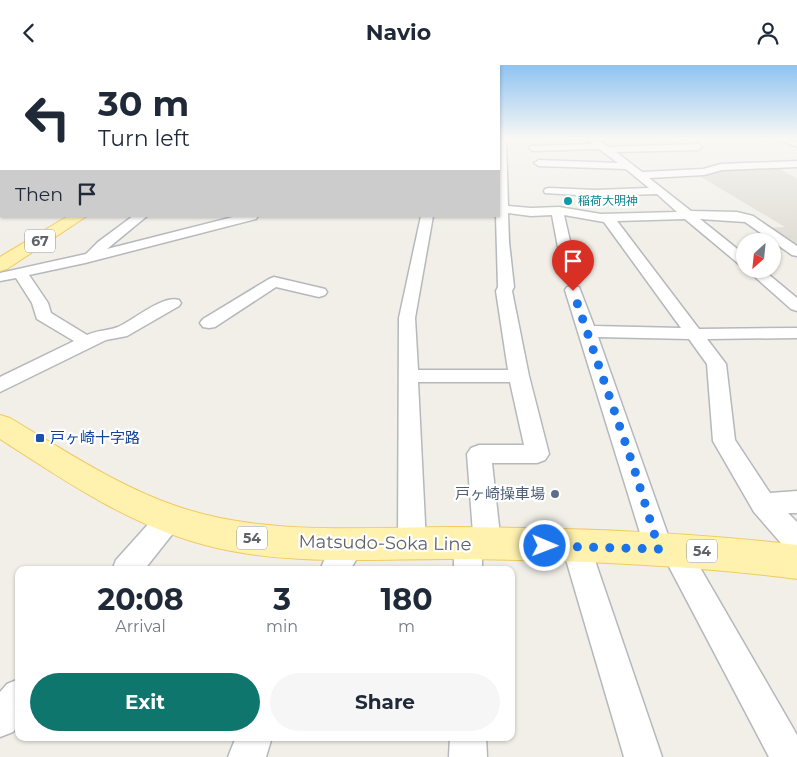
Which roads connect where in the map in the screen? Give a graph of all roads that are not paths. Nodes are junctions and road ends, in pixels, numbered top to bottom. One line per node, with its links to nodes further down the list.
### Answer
1 (501, 171): 7 (street)
2 (635, 171): 4 (street)
3 (706, 171): 4 (street)
4 (640, 175): 6 (street)
5 (549, 191): 6 (street)
6 (660, 191): 9 (street)
7 (500, 209): 8 (street); 34 (street)
8 (557, 212): 14 (street); 18 (street)
9 (688, 215): 14 (street); 15 (street); 16 (street)
10 (77, 217): 19 (main road, 67)
11 (140, 217): 17 (street)
12 (248, 217): 17 (street)
13 (427, 217): 33 (street)
14 (608, 218): 30 (street)
15 (797, 252)
16 (736, 255)
17 (90, 257): 20 (street)
18 (567, 258)
19 (0, 265)
20 (20, 273): 21 (street); 31 (street)
21 (0, 277)
22 (764, 278): 26 (street)
23 (573, 291): 28 (street)
24 (318, 292): 27 (street)
25 (173, 303): 31 (street)
26 (797, 306)
27 (209, 323)
28 (586, 331): 30 (street); 44 (street)
29 (790, 333): 30 (street); 32 (street)
30 (692, 334): 38 (street)
31 (86, 342): 35 (street)
32 (797, 345)
33 (408, 376): 34 (street); 42 (street)
34 (519, 376): 45 (street)
35 (0, 385)
36 (0, 425): 39 (main road, Matsudo-Soka Line / 54)
37 (797, 502): 38 (street)
38 (763, 504): 40 (street)
39 (169, 519): 41 (main road, Matsudo-Soka Line / 54); 47 (street)
40 (797, 541)
41 (352, 543): 42 (main road, Matsudo-Soka Line / 54); 48 (street)
42 (412, 543): 45 (main road, Matsudo-Soka Line / 54)
43 (576, 546): 44 (main road, Matsudo-Soka Line / 54); 45 (main road, Matsudo-Soka Line / 54); 55 (street)
44 (666, 549): 46 (main road, Matsudo-Soka Line / 54); 56 (street)
45 (474, 553)
46 (797, 562)
47 (129, 566)
48 (337, 566)
49 (15, 701): 50 (street)
50 (0, 719)
51 (253, 741): 53 (street)
52 (468, 741): 54 (street)
53 (247, 757)
54 (468, 757)
55 (643, 757)
56 (789, 757)

